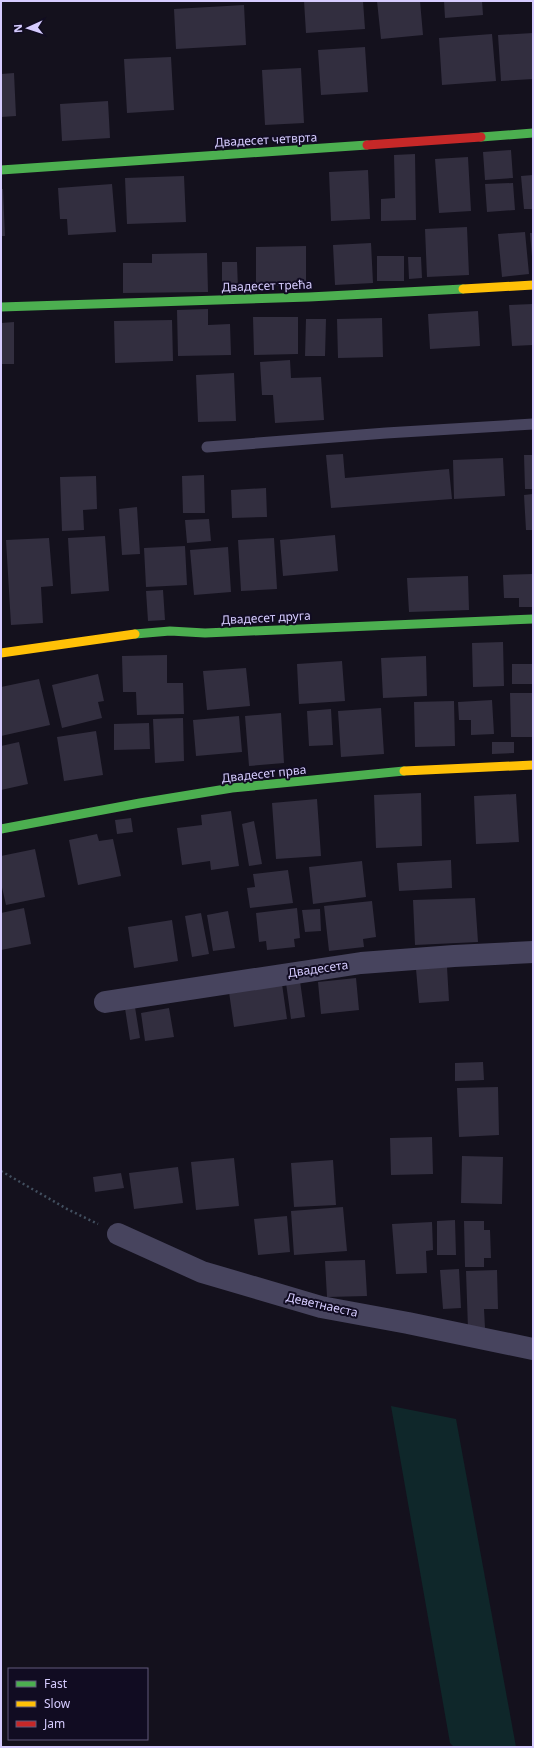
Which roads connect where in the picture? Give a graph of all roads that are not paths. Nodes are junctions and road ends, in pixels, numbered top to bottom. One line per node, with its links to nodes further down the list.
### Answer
1 (533, 132): 2 (street, Двадесет четврта)
2 (1, 170)
3 (533, 285): 4 (street, Двадесет трећа)
4 (1, 307)
5 (533, 424): 6 (lane)
6 (206, 447)
7 (533, 619): 8 (street, Двадесет друга)
8 (1, 653)
9 (533, 765): 10 (street, Двадесет прва)
10 (1, 829)
11 (533, 952): 12 (street, Двадесета)
12 (105, 1002)
13 (118, 1234): 14 (street, Деветнаеста)
14 (533, 1349)

